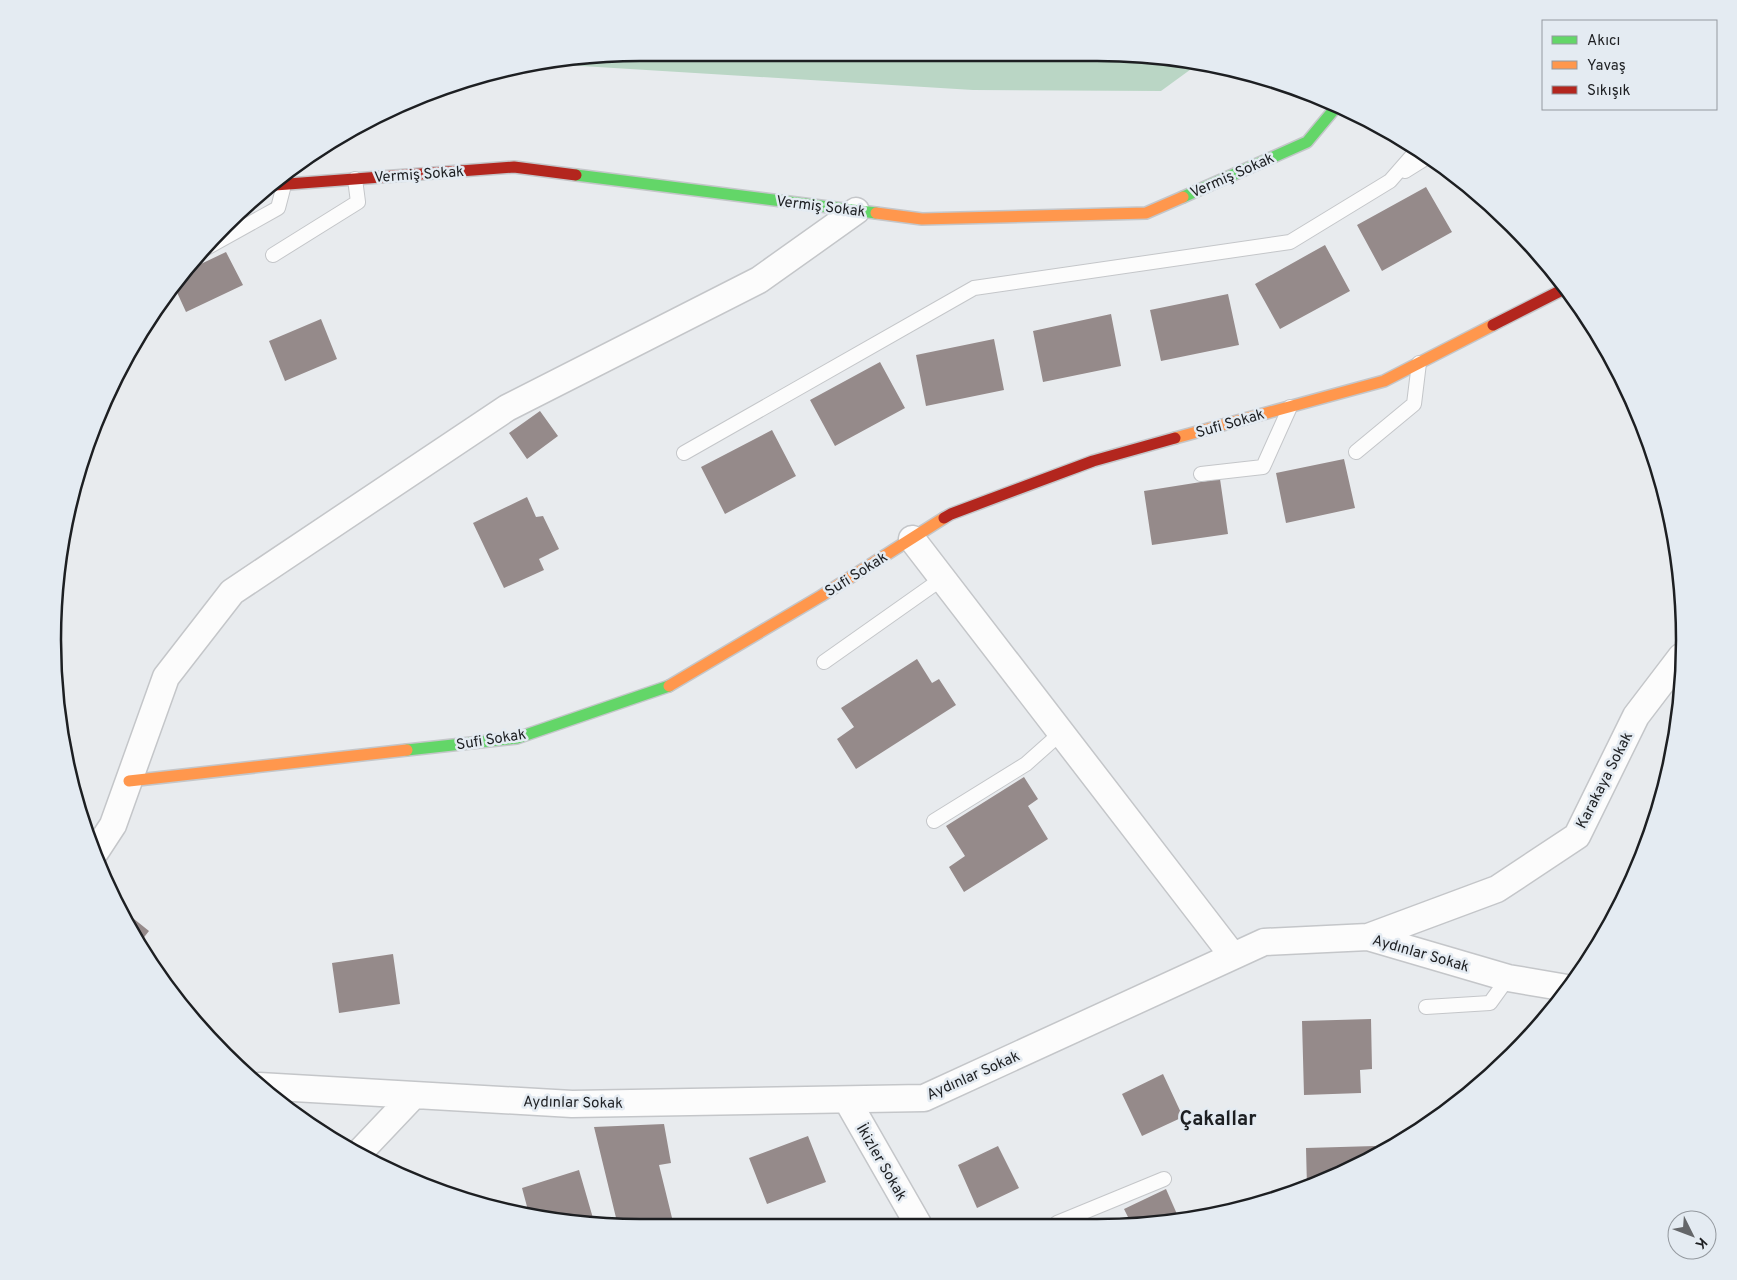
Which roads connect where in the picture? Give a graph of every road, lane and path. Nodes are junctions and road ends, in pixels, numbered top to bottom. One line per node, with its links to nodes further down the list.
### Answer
1 (1333, 112): 8 (street, Vermiş Sokak)
2 (1413, 155): 5 (lane)
3 (1421, 161): 5 (lane)
4 (355, 179): 6 (street, Vermiş Sokak); 8 (street, Vermiş Sokak); 10 (lane)
5 (1390, 181): 15 (lane)
6 (283, 185)
7 (279, 188): 9 (lane)
8 (856, 211): 22 (street)
9 (224, 239)
10 (273, 255)
11 (1559, 292): 12 (street, Sufi Sokak)
12 (1419, 363): 13 (street, Sufi Sokak); 14 (lane)
13 (1290, 407): 16 (lane); 17 (street, Sufi Sokak)
14 (1356, 452)
15 (684, 453)
16 (1201, 474)
17 (912, 538): 18 (street); 22 (street, Sufi Sokak)
18 (943, 578): 19 (lane); 21 (street)
19 (824, 662)
20 (1675, 664): 25 (street, Karakaya Sokak)
21 (1062, 732): 23 (lane); 26 (street)
22 (129, 781): 24 (street)
23 (934, 821)
24 (99, 846)
25 (1368, 937): 26 (street, Aydınlar Sokak); 27 (street, Aydınlar Sokak)
26 (1234, 956): 32 (street, Aydınlar Sokak)
27 (1508, 978): 28 (street, Aydınlar Sokak); 29 (lane)
28 (1560, 987)
29 (1426, 1007)
30 (273, 1087): 31 (street, Aydınlar Sokak)
31 (413, 1096): 32 (street, Aydınlar Sokak); 33 (street)
32 (847, 1100): 36 (street, İkizler Sokak)
33 (364, 1148)
34 (1164, 1179): 35 (lane)
35 (1080, 1218)
36 (915, 1219)

